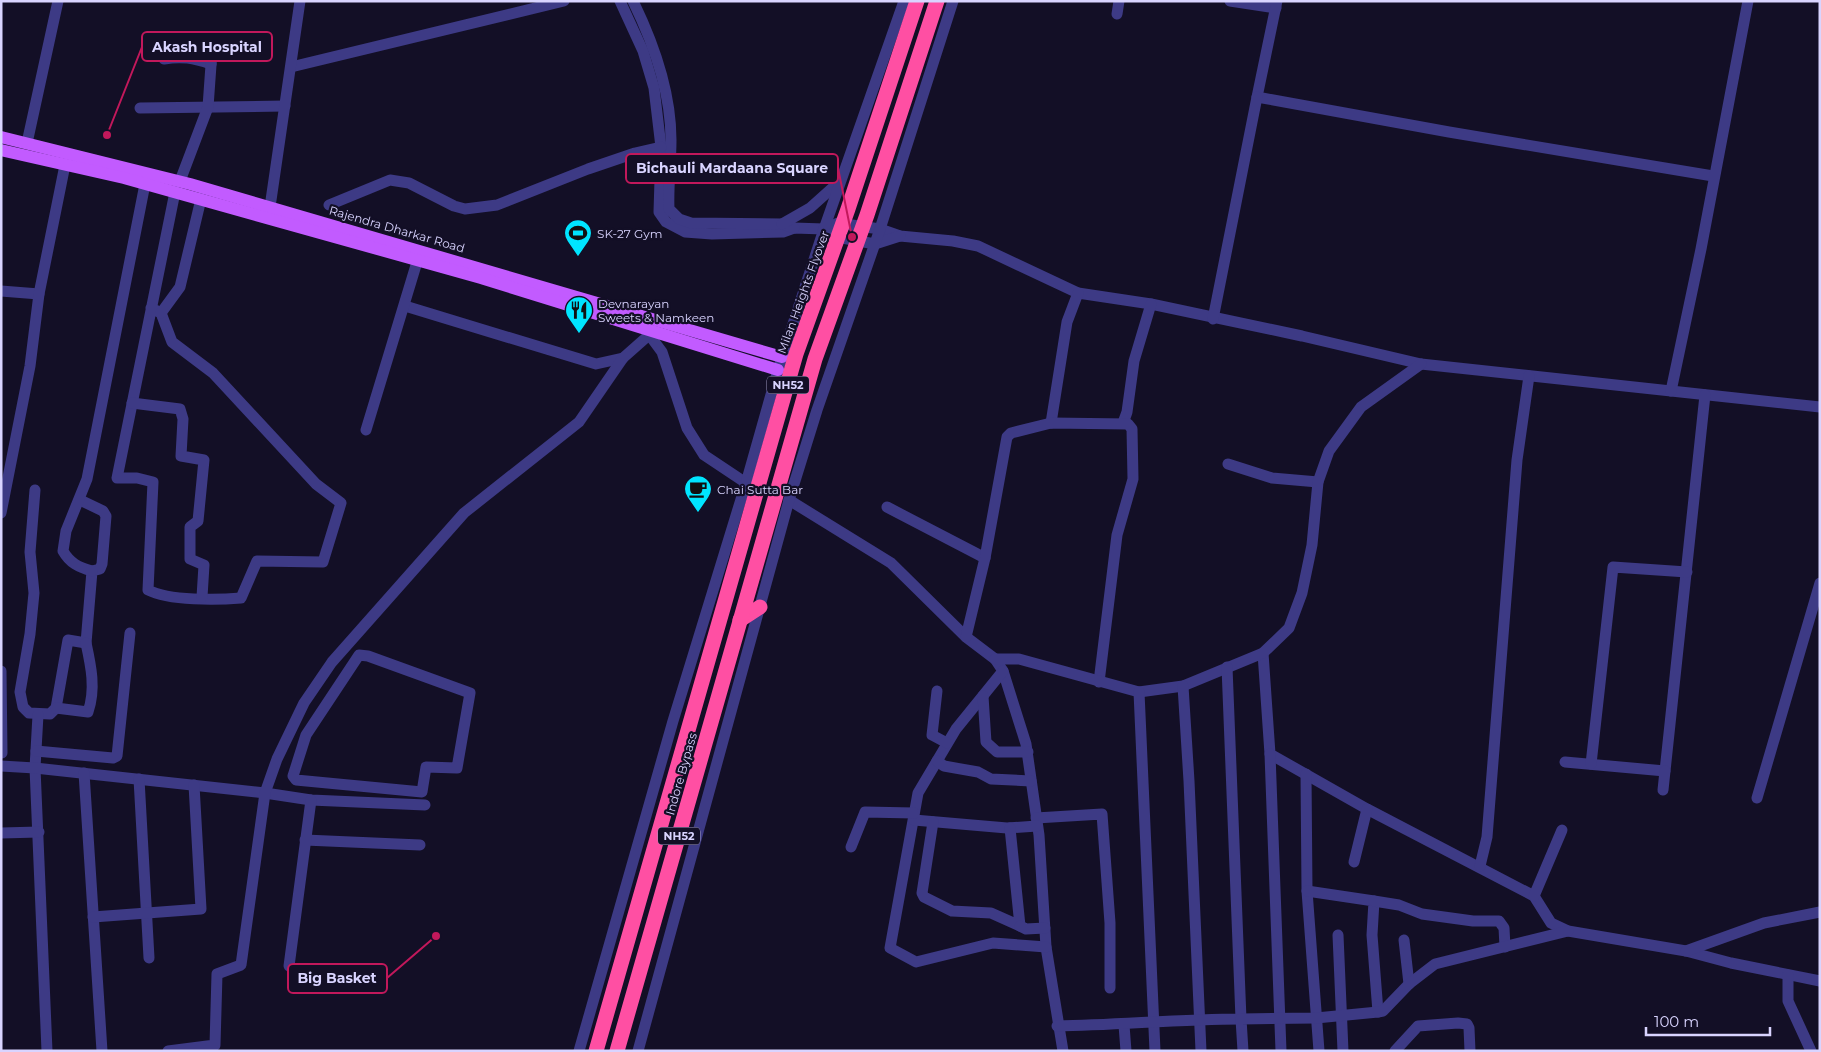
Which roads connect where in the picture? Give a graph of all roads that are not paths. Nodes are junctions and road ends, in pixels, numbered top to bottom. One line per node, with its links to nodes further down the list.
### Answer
1 (58, 1): 24 (street)
2 (300, 1): 18 (street)
3 (564, 1): 18 (street)
4 (620, 1): 25 (street)
5 (632, 1): 36 (street)
6 (904, 1): 30 (street)
7 (917, 1): 76 (highway, Milan Heights Flyover / NH52)
8 (938, 1): 78 (highway, NH52)
9 (954, 1): 39 (street)
10 (1119, 1): 14 (street)
11 (1230, 1): 13 (street)
12 (1748, 1): 29 (street)
13 (1277, 5): 19 (street)
14 (1117, 14)
15 (212, 52): 17 (street)
16 (164, 60): 17 (street)
17 (210, 64): 21 (street)
18 (291, 67): 20 (street)
19 (1257, 97): 29 (street); 49 (street)
20 (285, 106): 21 (street); 35 (street)
21 (208, 107): 22 (street); 32 (street)
22 (140, 108)
23 (1, 137): 24 (main road, Rajendra Dharkar Road)
24 (27, 143): 28 (main road, Rajendra Dharkar Road)
25 (661, 147): 34 (street); 37 (street)
26 (1, 150): 27 (main road, Rajendra Dharkar Road)
27 (65, 165): 28 (main road, Rajendra Dharkar Road); 45 (street)
28 (125, 173): 31 (main road, Rajendra Dharkar Road); 32 (main road, Rajendra Dharkar Road)
29 (1713, 176): 56 (street)
30 (842, 178): 36 (street); 38 (street)
31 (145, 184): 32 (main road, Rajendra Dharkar Road); 67 (street)
32 (177, 187): 33 (main road, Rajendra Dharkar Road); 35 (main road, Rajendra Dharkar Road); 48 (street)
33 (201, 199): 35 (main road, Rajendra Dharkar Road); 48 (street)
34 (329, 204)
35 (268, 212): 42 (main road, Rajendra Dharkar Road)
36 (782, 224): 37 (street)
37 (794, 228): 38 (street)
38 (824, 229): 39 (street); 41 (street); 51 (street)
39 (880, 229): 40 (street); 41 (street)
40 (900, 236): 41 (street); 44 (street)
41 (875, 244): 68 (street)
42 (419, 255): 47 (street); 50 (main road, Rajendra Dharkar Road)
43 (1, 291): 45 (street)
44 (1078, 293): 46 (street); 60 (street)
45 (39, 294): 70 (street)
46 (1151, 304): 49 (street); 61 (street)
47 (405, 306): 52 (street); 62 (street)
48 (156, 311): 58 (street); 75 (street)
49 (1213, 319): 53 (street)
50 (646, 327): 51 (main road, Rajendra Dharkar Road); 52 (street); 54 (main road, Rajendra Dharkar Road); 65 (street)
51 (782, 357): 54 (street)
52 (623, 358): 89 (street)
53 (1421, 364): 55 (street); 64 (street)
54 (778, 370): 65 (street)
55 (1529, 376): 56 (street); 134 (street)
56 (1671, 392): 57 (street)
57 (1705, 395): 59 (street); 73 (street)
58 (132, 403): 75 (street); 75 (street)
59 (1820, 408)
60 (1051, 423): 61 (street); 71 (street)
61 (1123, 423): 88 (street)
62 (366, 430)
63 (1228, 464): 64 (street)
64 (1318, 482): 82 (street)
65 (746, 483): 76 (street)
66 (35, 490): 97 (street)
67 (80, 500): 72 (street); 72 (street)
68 (789, 500): 77 (street); 80 (street)
69 (887, 507): 71 (street)
70 (1, 513)
71 (985, 558): 80 (street)
72 (92, 571): 81 (street)
73 (1687, 572): 108 (street); 111 (street)
74 (1820, 583): 119 (street)
75 (202, 598)
76 (716, 605): 83 (highway, Milan Heights Flyover / NH52); 167 (street)
77 (760, 607): 78 (highway); 170 (street)
78 (740, 620): 169 (highway, Indore Bypass / NH52)
79 (130, 633): 102 (street)
80 (966, 637): 84 (street)
81 (86, 643): 96 (street); 96 (street)
82 (1263, 653): 85 (street); 105 (street)
83 (710, 654): 168 (highway, Indore Bypass / NH52)
84 (995, 659): 86 (street); 88 (street)
85 (1228, 667): 90 (street); 159 (street)
86 (1003, 671): 94 (street); 103 (street)
87 (1, 672): 95 (street)
88 (1099, 682): 92 (street)
89 (317, 683): 93 (street); 98 (street)
90 (1183, 686): 92 (street); 158 (street)
91 (937, 691): 101 (street)
92 (1139, 692): 161 (street)
93 (332, 693): 99 (street); 99 (street)
94 (983, 696): 101 (street); 103 (street)
95 (2, 703): 100 (street)
96 (56, 708): 97 (street)
97 (38, 715): 102 (street)
98 (295, 722): 99 (street); 118 (street)
99 (311, 728)
100 (2, 738): 104 (street)
101 (947, 743): 106 (street)
102 (36, 751): 110 (street)
103 (1028, 752): 115 (street)
104 (2, 753)
105 (1270, 754): 113 (street); 160 (street)
106 (937, 760): 115 (street); 123 (street)
107 (1565, 762): 108 (street)
108 (1591, 764): 111 (street)
109 (1, 766): 110 (street)
110 (35, 768): 112 (street); 128 (street)
111 (1665, 771): 117 (street)
112 (84, 773): 114 (street); 140 (street)
113 (1306, 774): 122 (street); 135 (street)
114 (139, 779): 116 (street); 139 (street)
115 (1031, 780): 125 (street)
116 (194, 785): 118 (street); 139 (street)
117 (1663, 790)
118 (265, 793): 120 (street); 166 (street)
119 (1757, 798)
120 (311, 800): 121 (street); 130 (street)
121 (425, 805)
122 (1367, 809): 133 (street); 134 (street)
123 (914, 816): 124 (street); 132 (street); 146 (street)
124 (933, 822): 126 (street); 141 (street)
125 (1037, 822): 126 (street); 142 (street); 154 (street)
126 (1010, 828): 141 (street)
127 (1562, 830): 136 (street)
128 (39, 832): 129 (street); 164 (street)
129 (1, 833)
130 (305, 840): 131 (street); 150 (street)
131 (420, 845)
132 (851, 846)
133 (1354, 862)
134 (1480, 866): 136 (street)
135 (1307, 891): 137 (street); 157 (street)
136 (1534, 896): 143 (street)
137 (1374, 901): 147 (street); 155 (street)
138 (1820, 912): 148 (street)
139 (148, 913): 140 (street); 149 (street)
140 (94, 917): 165 (street)
141 (1020, 926): 142 (street)
142 (1045, 928): 146 (street)
143 (1568, 931): 147 (street); 148 (street)
144 (1338, 935): 156 (street)
145 (1404, 940): 153 (street)
146 (1046, 947): 163 (street)
147 (1505, 947): 153 (street)
148 (1686, 951): 151 (street)
149 (148, 958)
150 (289, 966)
151 (1788, 975): 152 (street); 181 (street)
152 (1820, 981)
153 (1409, 984): 155 (street)
154 (1110, 988)
155 (1378, 1012): 156 (street)
156 (1341, 1016): 157 (street); 178 (street)
157 (1316, 1018): 160 (street); 177 (street)
158 (1198, 1019): 159 (street); 161 (street); 174 (street)
159 (1241, 1019): 160 (street); 175 (street)
160 (1279, 1019): 176 (street)
161 (1153, 1021): 162 (street); 173 (street)
162 (1124, 1025): 163 (street); 172 (street)
163 (1057, 1026): 171 (street)
164 (47, 1051)
165 (102, 1051)
166 (168, 1051)
167 (579, 1051)
168 (596, 1051)
169 (617, 1051)
170 (638, 1051)
171 (1062, 1051)
172 (1126, 1051)
173 (1155, 1051)
174 (1201, 1051)
175 (1243, 1051)
176 (1281, 1051)
177 (1318, 1051)
178 (1343, 1051)
179 (1395, 1051): 180 (street)
180 (1470, 1051)
181 (1811, 1051)

